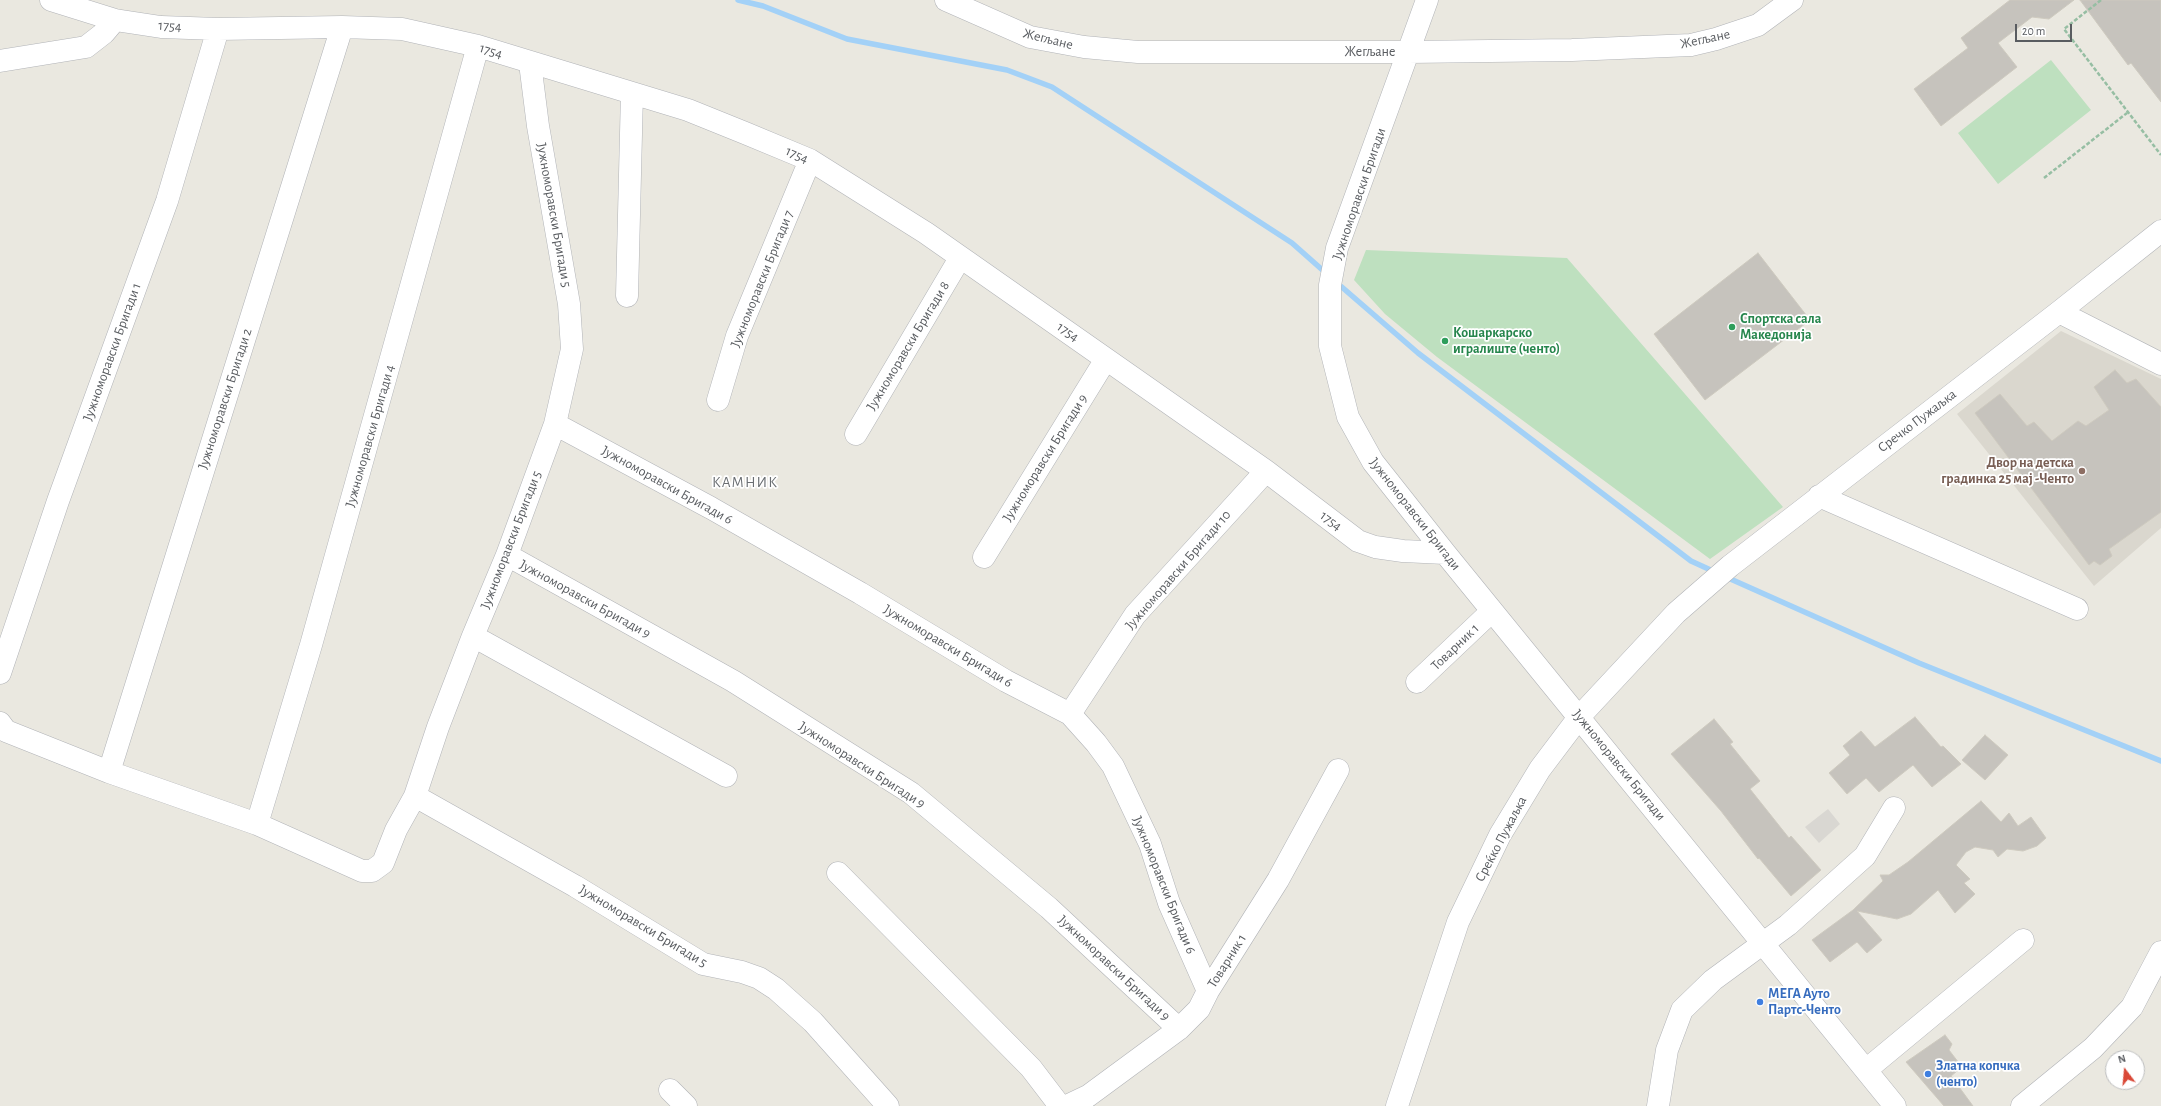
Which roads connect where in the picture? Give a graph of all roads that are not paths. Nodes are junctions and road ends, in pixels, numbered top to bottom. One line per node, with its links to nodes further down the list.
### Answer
1 (51, 0): 5 (street, 1754)
2 (946, 0): 9 (street, Жегљане)
3 (1427, 0): 9 (street, Јужноморавски Бригади)
4 (1792, 0): 9 (street, Жегљане)
5 (115, 20): 7 (street, 1754); 10 (street)
6 (342, 27): 7 (street, 1754); 8 (street, 1754); 38 (street, Јужноморавски Бригади 2)
7 (218, 29): 32 (street, Јужноморавски Бригади 1)
8 (478, 46): 11 (street, 1754); 42 (street, Јужноморавски Бригади 4)
9 (1408, 52): 25 (street, Јужноморавски Бригади)
10 (0, 61)
11 (530, 63): 12 (street, 1754); 21 (street, Јужноморавски Бригади 5)
12 (632, 93): 13 (street, 1754); 16 (street)
13 (810, 160): 15 (street, 1754); 20 (street, Јужноморавски Бригади 7)
14 (2161, 231): 17 (street, Сречко Пужаљка)
15 (960, 258): 18 (street, 1754); 22 (street, Јужноморавски Бригади 8)
16 (627, 296)
17 (2059, 312): 19 (street); 24 (street, Сречко Пужаљка)
18 (1106, 359): 23 (street, 1754); 27 (street, Јужноморавски Бригади 9)
19 (2161, 364)
20 (718, 400)
21 (555, 424): 26 (street, Јужноморавски Бригади 5); 34 (street, Јужноморавски Бригади 6)
22 (856, 434)
23 (1266, 471): 25 (street, 1754); 34 (street, Јужноморавски Бригади 10)
24 (1819, 496): 28 (street); 30 (street, Сречко Пужаљка)
25 (1445, 553): 29 (street, Јужноморавски Бригади)
26 (507, 555): 31 (street, Јужноморавски Бригади 5); 48 (street, Јужноморавски Бригади 9)
27 (984, 557)
28 (2076, 609)
29 (1492, 611): 33 (street, Товарник 1); 35 (street, Јужноморавски Бригади)
30 (1676, 613): 35 (street, Среќко Пужаљка)
31 (473, 636): 39 (street); 40 (street, Јужноморавски Бригади 5)
32 (0, 673)
33 (1417, 682)
34 (1070, 714): 47 (street, Јужноморавски Бригади 6)
35 (1580, 716): 45 (street, Јужноморавски Бригади); 55 (street, Среќко Пужаљка)
36 (0, 723): 38 (street)
37 (1338, 770): 47 (street, Товарник 1)
38 (108, 772): 42 (street)
39 (726, 776)
40 (415, 796): 42 (street, Јужноморавски Бригади 5); 52 (street, Јужноморавски Бригади 5)
41 (1894, 808): 45 (street)
42 (257, 824)
43 (838, 873): 53 (street)
44 (2023, 940): 49 (street)
45 (1764, 944): 49 (street, Јужноморавски Бригади); 56 (street)
46 (2161, 952): 58 (street)
47 (1208, 991): 48 (street, Товарник 1)
48 (1179, 1029): 54 (street, Товарник 1)
49 (1866, 1070): 57 (street, Јужноморавски Бригади)
50 (670, 1090): 51 (street)
51 (686, 1106)
52 (888, 1106)
53 (1060, 1106)
54 (1067, 1106)
55 (1397, 1106)
56 (1658, 1106)
57 (1895, 1106)
58 (2022, 1106)

